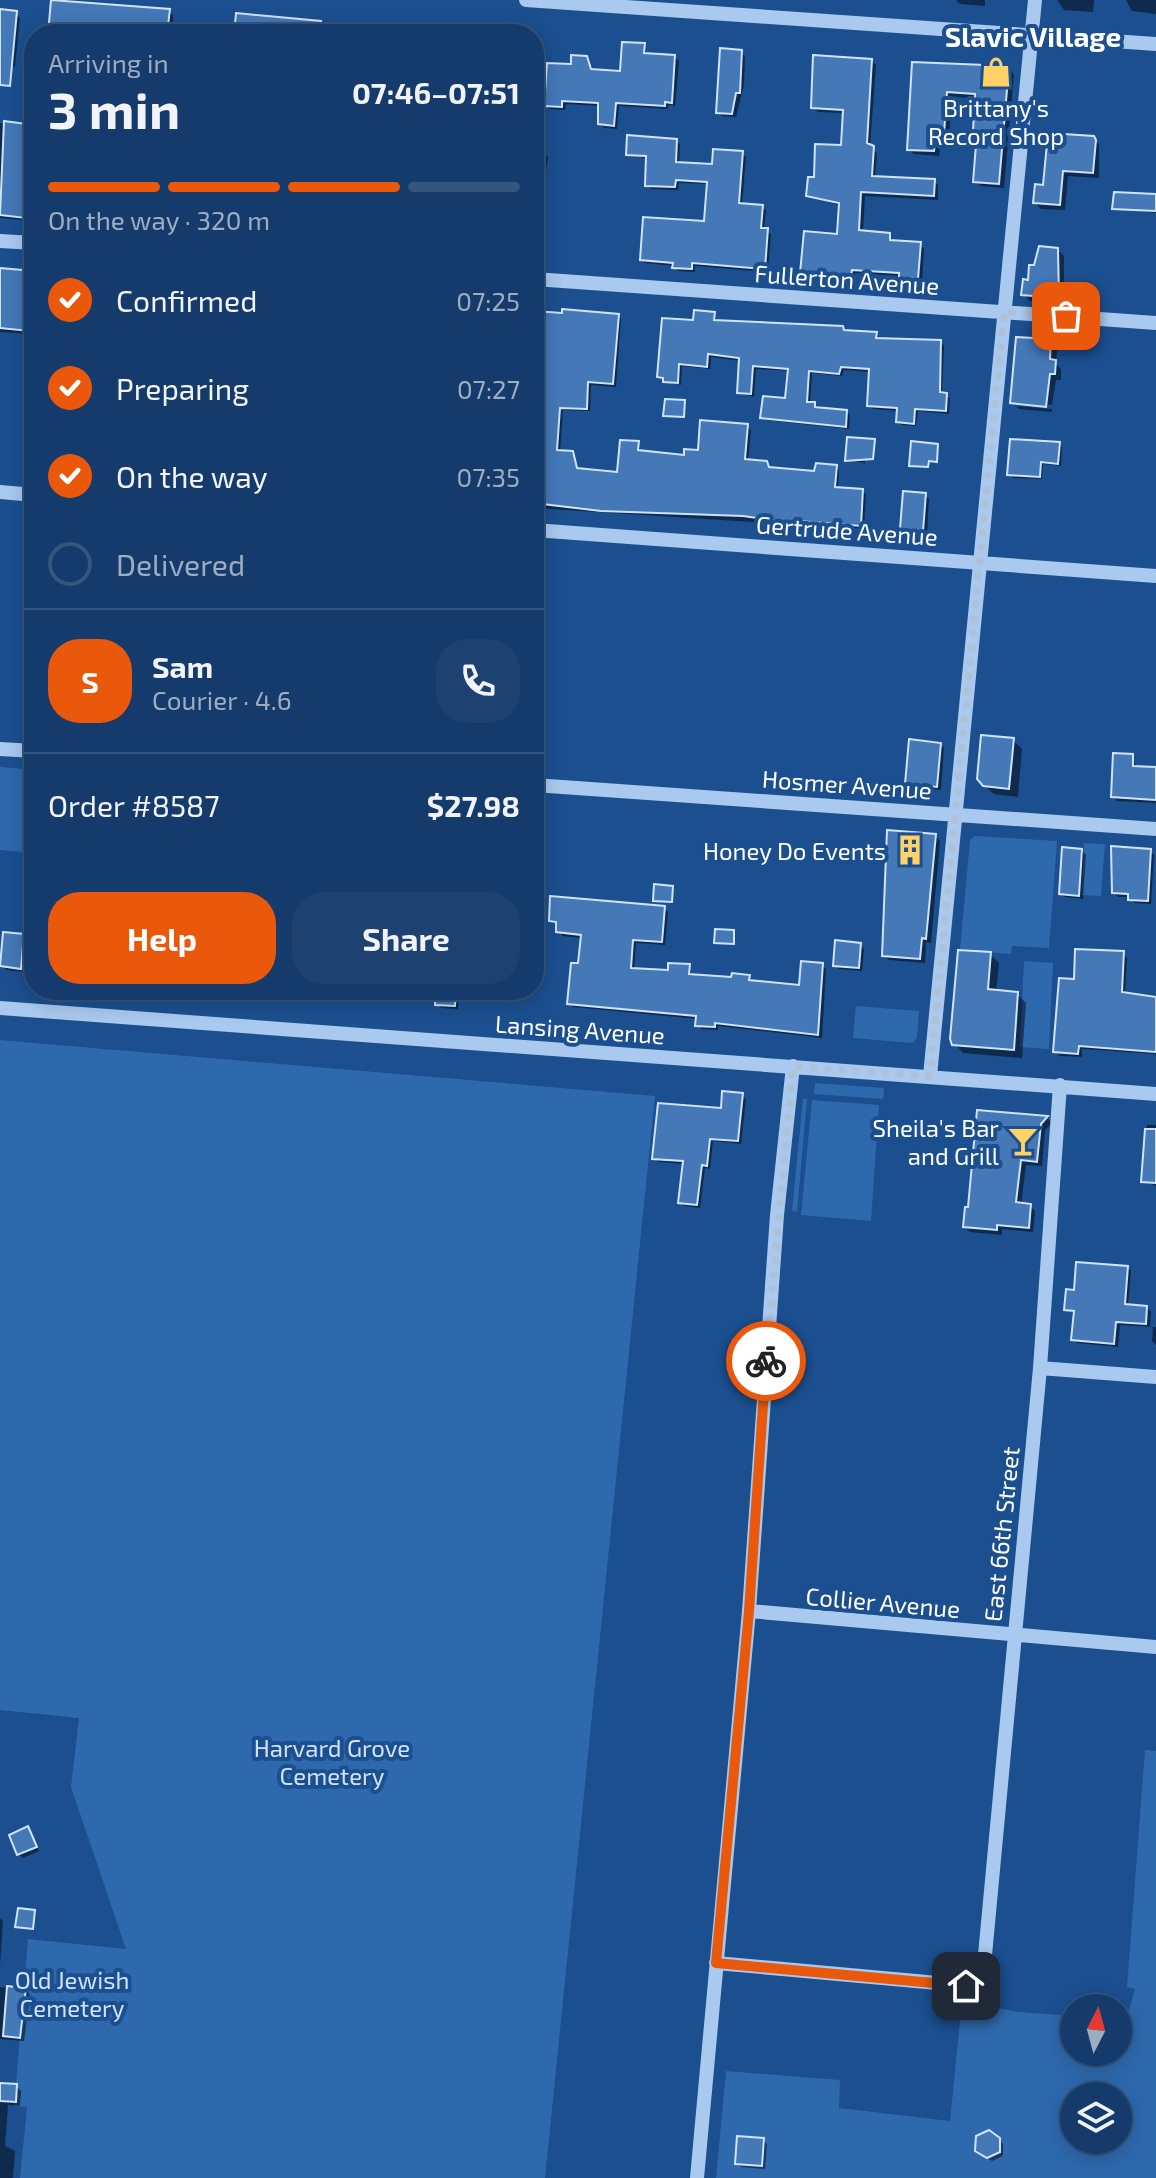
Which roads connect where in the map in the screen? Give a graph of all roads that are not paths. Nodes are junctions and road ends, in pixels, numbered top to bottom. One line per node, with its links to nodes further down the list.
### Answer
1 (526, 0): 4 (street)
2 (765, 0): 4 (street)
3 (1035, 0): 5 (street)
4 (763, 17): 5 (street)
5 (1031, 35): 6 (street); 10 (street)
6 (1156, 44)
7 (0, 241): 8 (street)
8 (24, 242)
9 (544, 280): 10 (street, Fullerton Avenue)
10 (1004, 312): 11 (street, Fullerton Avenue); 15 (street)
11 (1156, 323)
12 (0, 492): 13 (street)
13 (24, 494)
14 (544, 531): 15 (street, Gertrude Avenue)
15 (979, 562): 16 (street, Gertrude Avenue); 20 (street)
16 (1156, 576)
17 (0, 749): 18 (street)
18 (24, 750)
19 (544, 786): 20 (street, Hosmer Avenue)
20 (956, 815): 21 (street, Hosmer Avenue); 24 (street)
21 (1156, 829)
22 (0, 1008): 23 (street, Lansing Avenue)
23 (793, 1066): 24 (street, Lansing Avenue); 29 (street)
24 (930, 1076): 25 (street, Lansing Avenue)
25 (1060, 1085): 26 (street, Lansing Avenue); 27 (street, East 66th Street)
26 (1156, 1094)
27 (1040, 1368): 28 (street); 30 (street, East 66th Street)
28 (1156, 1377)
29 (749, 1611): 30 (street, Collier Avenue); 32 (street)
30 (1013, 1637): 31 (street, Collier Avenue); 32 (street, East 66th Street)
31 (1156, 1647)
32 (716, 1963): 33 (street)
33 (697, 2178)

